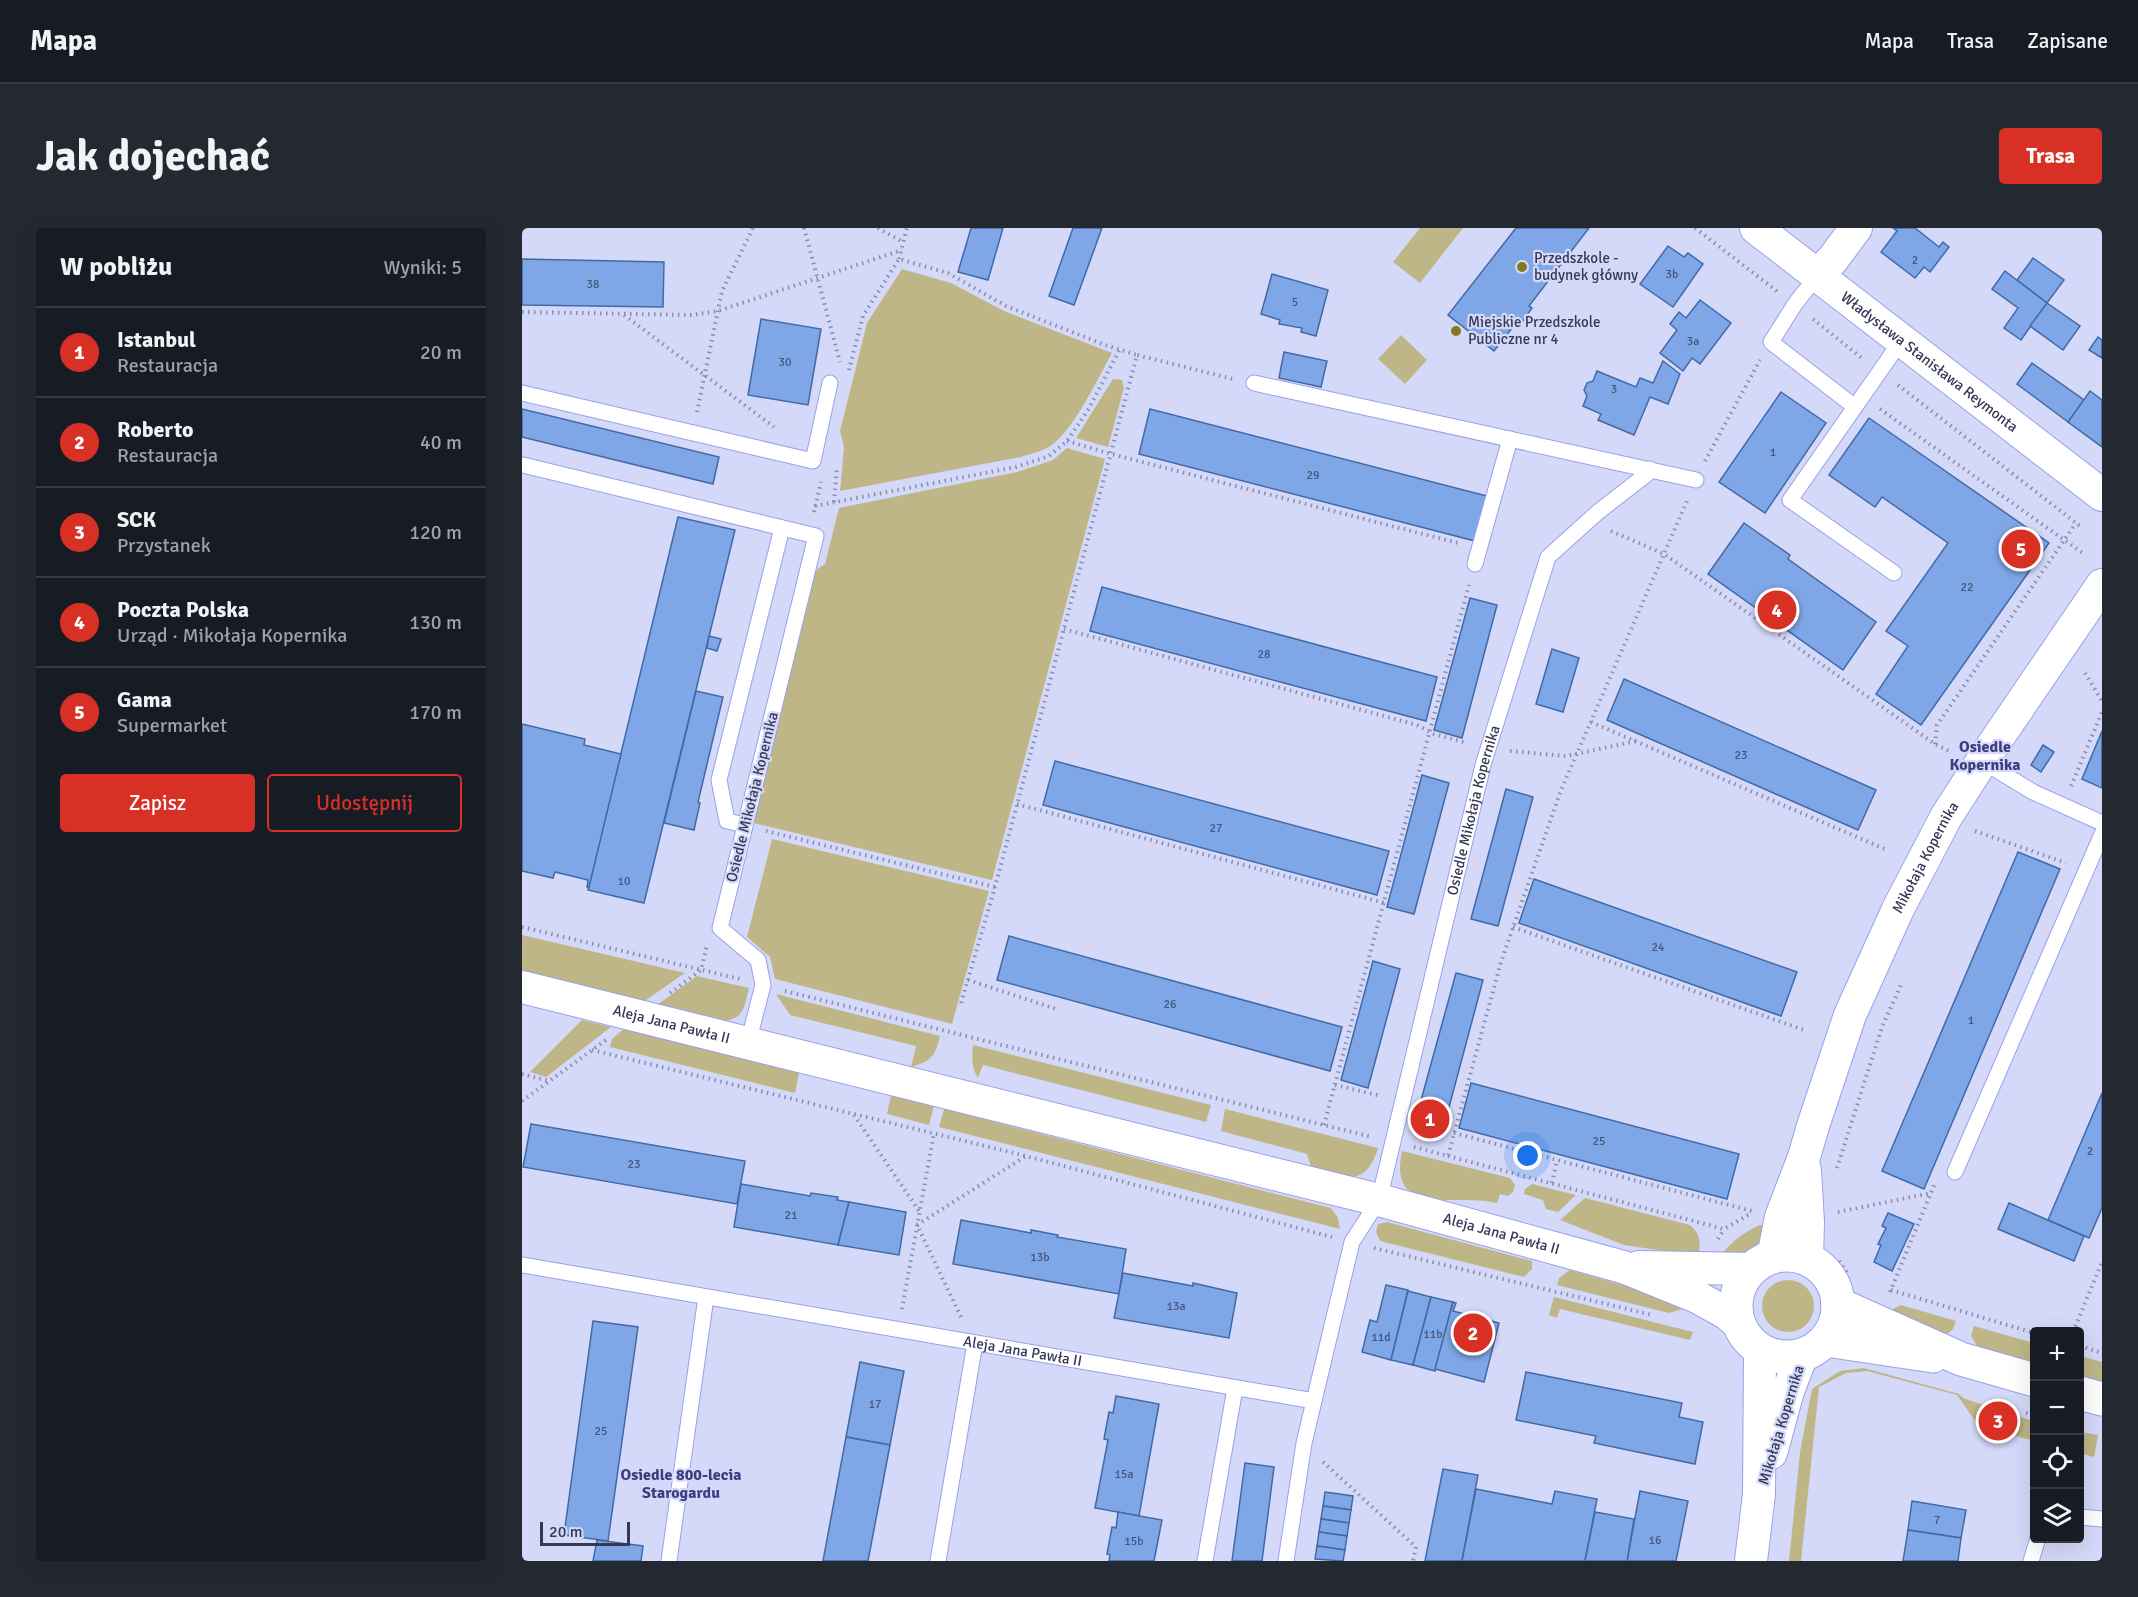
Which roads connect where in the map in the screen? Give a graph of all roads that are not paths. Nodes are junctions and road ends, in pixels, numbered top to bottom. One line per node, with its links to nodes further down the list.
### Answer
1 (1756, 228): 3 (street, Władysława Stanisława Reymonta)
2 (1856, 228): 3 (street)
3 (1817, 276): 4 (street, Władysława Stanisława Reymonta); 8 (lane)
4 (1901, 340): 8 (lane); 13 (street, Władysława Stanisława Reymonta)
5 (1254, 383): 9 (lane)
6 (830, 384): 7 (lane)
7 (522, 393)
8 (1858, 402): 16 (lane)
9 (1510, 439): 11 (lane); 15 (lane)
10 (523, 465): 14 (lane)
11 (1650, 469): 12 (lane); 26 (lane, Osiedle Mikołaja Kopernika)
12 (1696, 480)
13 (2102, 495)
14 (782, 528): 20 (lane); 20 (lane, Osiedle Mikołaja Kopernika)
15 (1475, 564)
16 (1893, 573)
17 (2102, 585): 18 (street, Mikołaja Kopernika)
18 (1982, 761): 19 (lane); 24 (street, Mikołaja Kopernika)
19 (2102, 823)
20 (745, 826): 23 (lane, Osiedle Mikołaja Kopernika)
21 (2102, 834): 25 (lane)
22 (522, 987): 23 (street, Aleja Jana Pawła II)
23 (748, 1043): 26 (street, Aleja Jana Pawła II)
24 (1804, 1157): 27 (street, Mikołaja Kopernika); 28 (street, Mikołaja Kopernika)
25 (1955, 1172)
26 (1379, 1200): 30 (street, Aleja Jana Pawła II); 42 (lane)
27 (1821, 1257): 28 (street); 31 (street)
28 (1762, 1263): 30 (street, Aleja Jana Pawła II); 33 (street)
29 (522, 1265): 32 (lane, Aleja Jana Pawła II)
30 (1623, 1267): 33 (street, Aleja Jana Pawła II)
31 (1846, 1291): 35 (street); 37 (street)
32 (706, 1297): 34 (lane, Aleja Jana Pawła II); 47 (lane)
33 (1738, 1323): 36 (street)
34 (974, 1343): 39 (lane, Aleja Jana Pawła II); 48 (lane)
35 (1814, 1348): 36 (street); 37 (street); 43 (street, Mikołaja Kopernika)
36 (1760, 1350): 43 (street, Mikołaja Kopernika)
37 (1961, 1359): 38 (street)
38 (2030, 1379)
39 (1235, 1388): 42 (lane, Aleja Jana Pawła II); 49 (lane)
40 (2084, 1394): 41 (street)
41 (2102, 1399)
42 (1314, 1401): 50 (lane)
43 (1760, 1494): 51 (street, Mikołaja Kopernika)
44 (2084, 1517): 45 (lane)
45 (2102, 1519)
46 (2037, 1543): 52 (lane)
47 (669, 1561)
48 (938, 1561)
49 (1205, 1561)
50 (1286, 1561)
51 (1751, 1561)
52 (2031, 1561)

